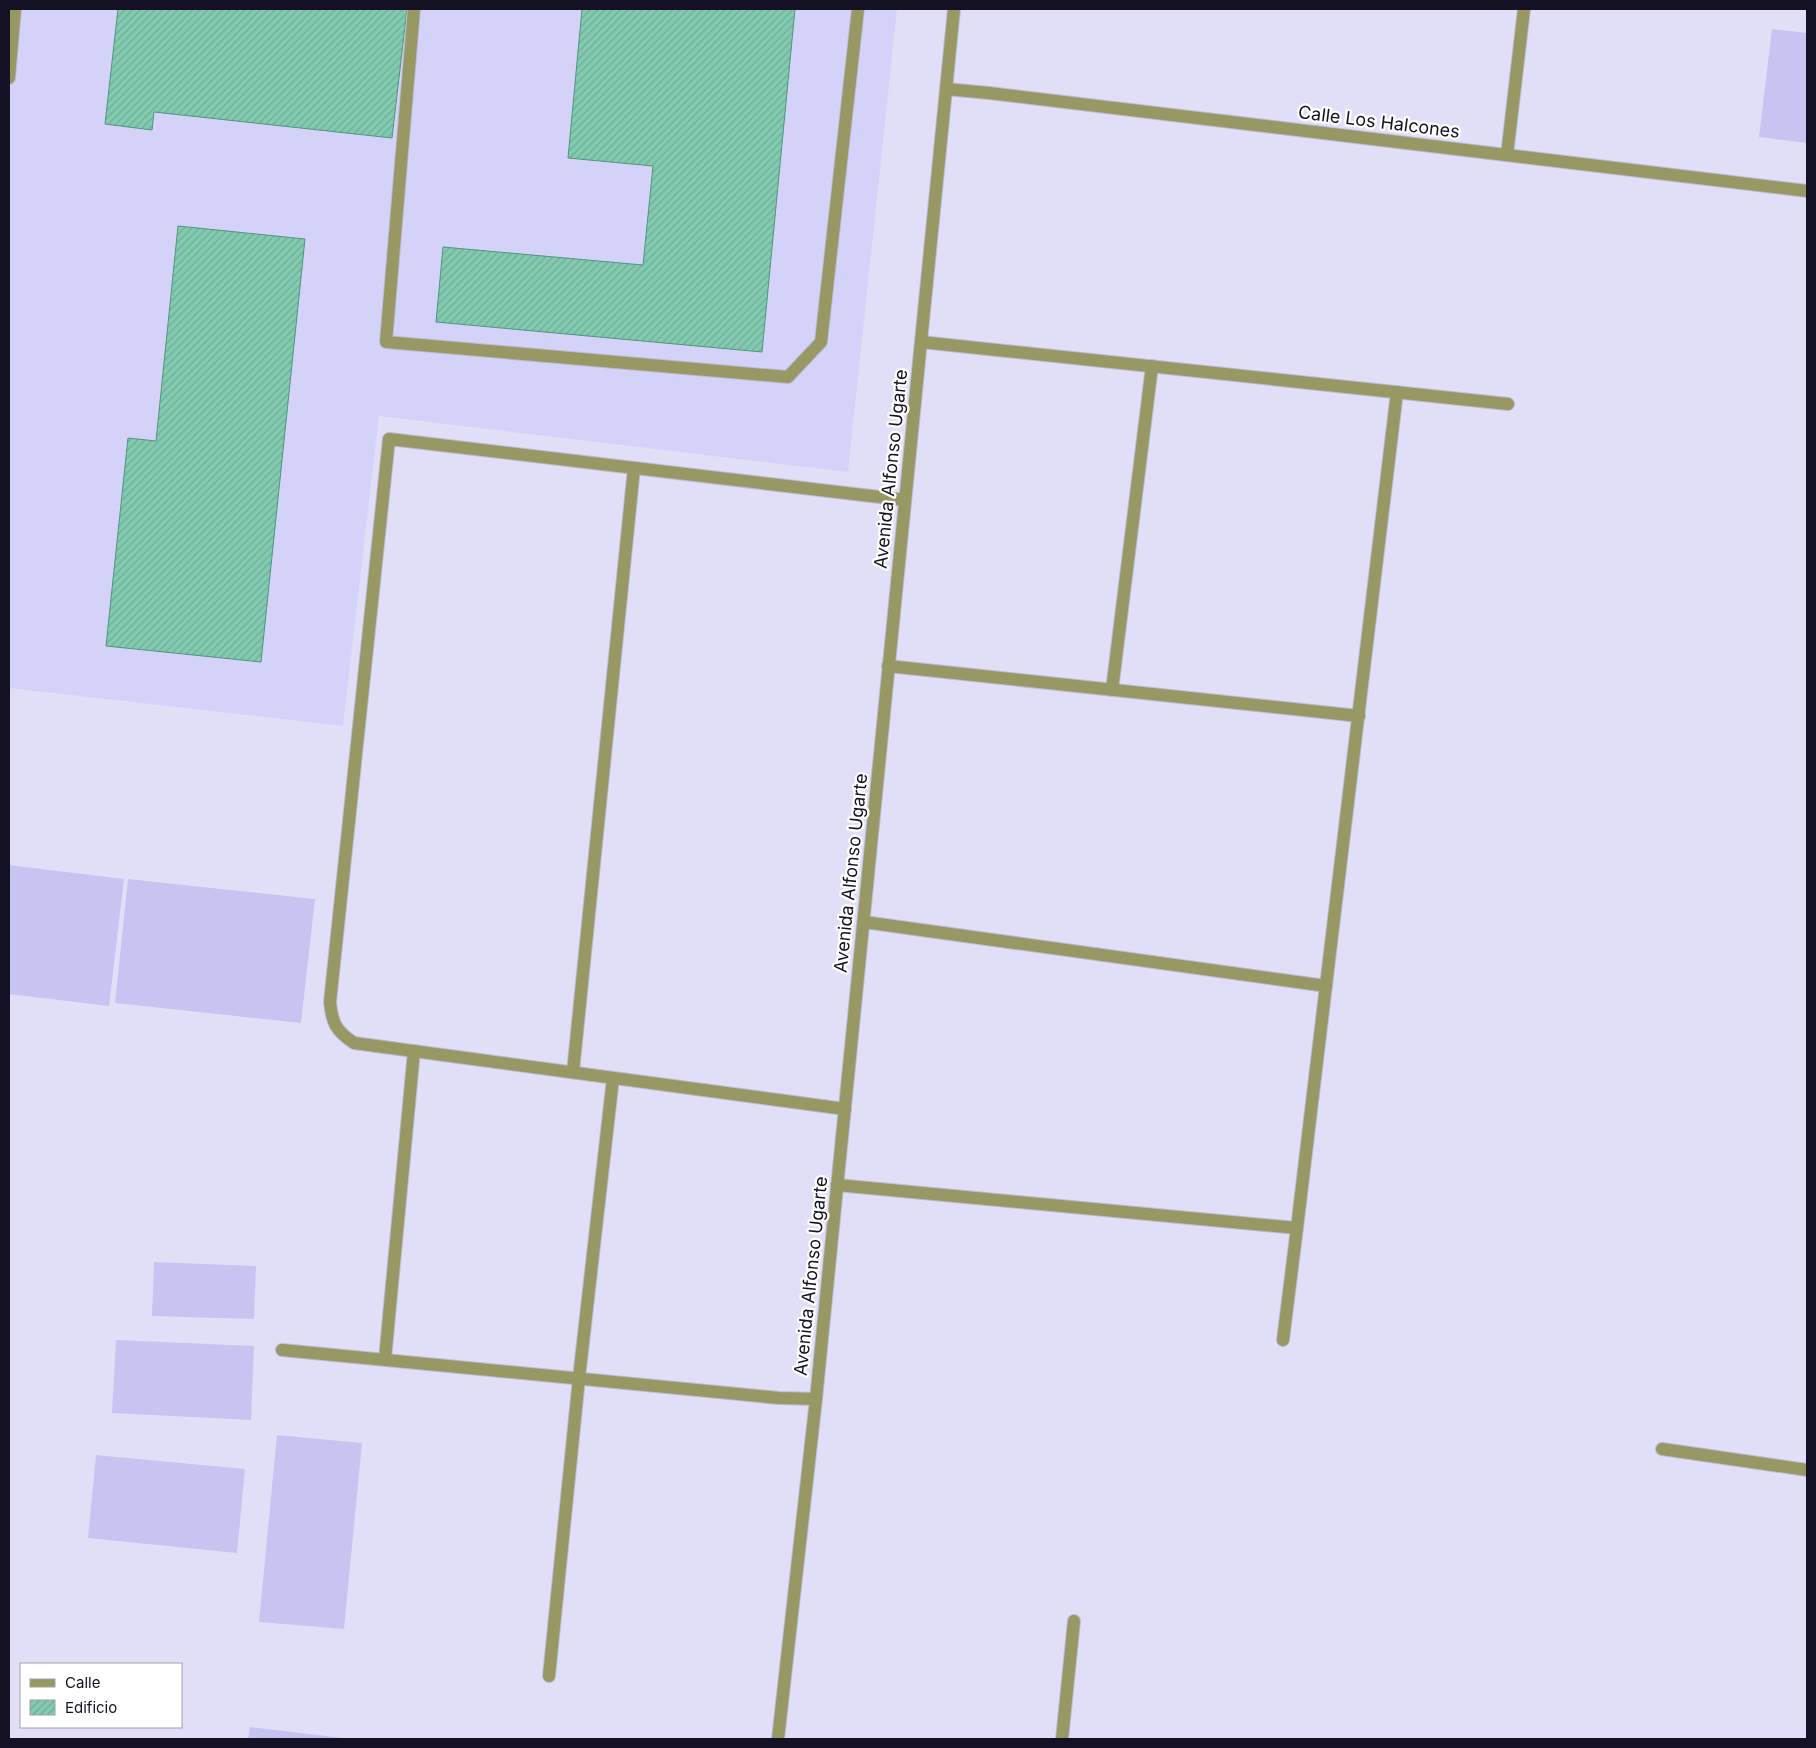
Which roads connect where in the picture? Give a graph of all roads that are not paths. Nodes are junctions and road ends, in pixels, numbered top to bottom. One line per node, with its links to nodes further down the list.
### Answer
1 (15, 9): 6 (street)
2 (414, 9): 3 (street)
3 (858, 9)
4 (954, 9): 7 (street, Avenida Alfonso Ugarte)
5 (1524, 9): 8 (street)
6 (9, 78)
7 (946, 90): 8 (street, Calle Los Halcones); 10 (street, Avenida Alfonso Ugarte)
8 (1507, 155): 9 (street, Calle Los Halcones)
9 (1807, 191)
10 (921, 342): 11 (street); 15 (street, Avenida Alfonso Ugarte)
11 (1152, 366): 12 (street); 17 (street)
12 (1397, 392): 13 (street); 18 (street)
13 (1508, 404)
14 (634, 468): 15 (street); 21 (street); 22 (street)
15 (905, 500): 16 (street, Avenida Alfonso Ugarte)
16 (888, 666): 17 (street); 19 (street, Avenida Alfonso Ugarte)
17 (1112, 690): 18 (street)
18 (1358, 716): 20 (street)
19 (864, 922): 20 (street); 24 (street, Avenida Alfonso Ugarte)
20 (1326, 986): 26 (street)
21 (414, 1051): 22 (street); 29 (street)
22 (573, 1072): 23 (street)
23 (613, 1078): 24 (street); 30 (street)
24 (845, 1109): 25 (street, Avenida Alfonso Ugarte)
25 (838, 1185): 26 (street); 31 (street, Avenida Alfonso Ugarte)
26 (1297, 1228): 27 (street)
27 (1283, 1340)
28 (282, 1350): 29 (street)
29 (385, 1359): 30 (street)
30 (580, 1378): 31 (street); 35 (street)
31 (816, 1400): 36 (street, Avenida Alfonso Ugarte)
32 (1662, 1449): 33 (street)
33 (1807, 1470)
34 (1074, 1621): 37 (street)
35 (549, 1676)
36 (778, 1739)
37 (1062, 1739)

